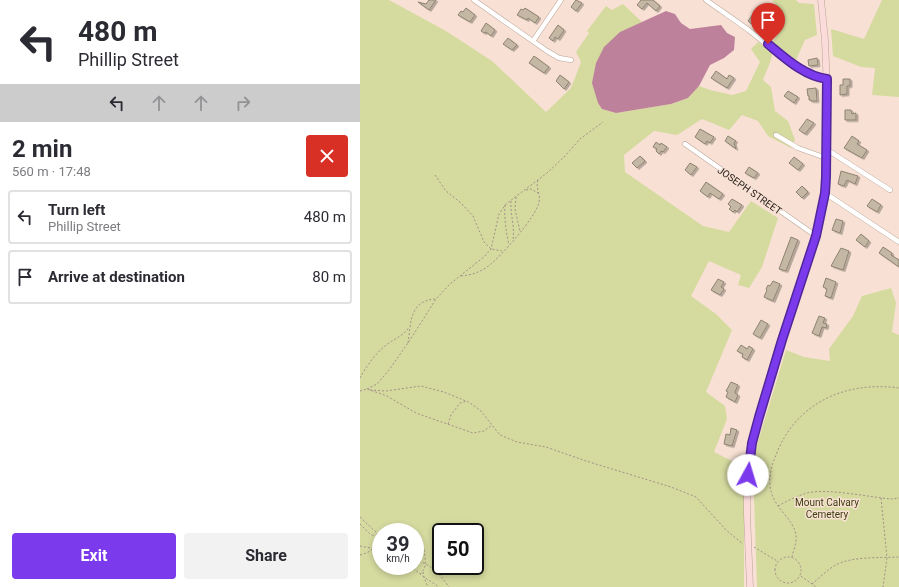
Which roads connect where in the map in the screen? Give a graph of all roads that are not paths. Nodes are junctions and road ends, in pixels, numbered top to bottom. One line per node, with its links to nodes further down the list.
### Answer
1 (474, 0): 5 (street)
2 (561, 0): 5 (street)
3 (706, 0): 7 (street)
4 (821, 0): 7 (main road)
5 (533, 40): 6 (street)
6 (571, 60)
7 (827, 79): 10 (main road)
8 (776, 135): 11 (street)
9 (685, 144): 14 (street, JOSEPH STREET)
10 (826, 149): 11 (main road); 12 (street)
11 (826, 158): 13 (main road)
12 (890, 190)
13 (825, 193): 14 (main road); 15 (street)
14 (816, 236): 16 (main road)
15 (899, 242)
16 (750, 587)

